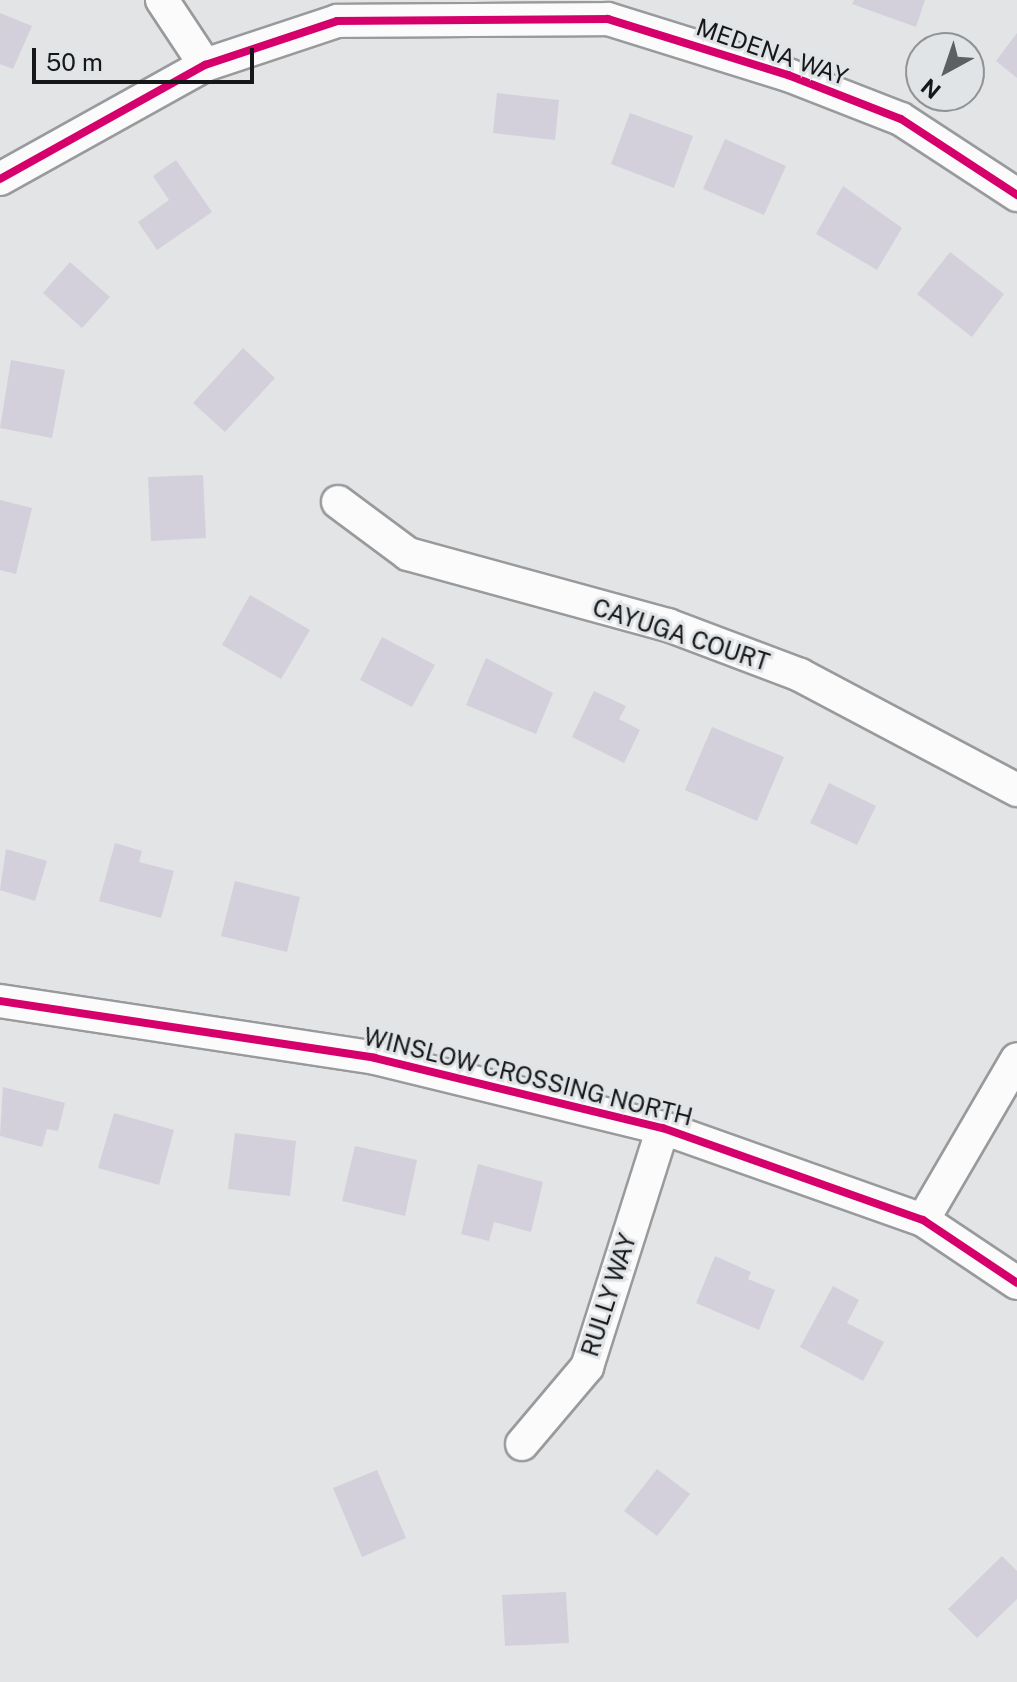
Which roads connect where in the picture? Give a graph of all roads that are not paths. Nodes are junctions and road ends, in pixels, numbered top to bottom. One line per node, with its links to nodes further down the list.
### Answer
1 (162, 0): 3 (street)
2 (608, 10): 3 (street, MEDENA WAY); 5 (street, MEDENA WAY)
3 (205, 65): 4 (street, MEDENA WAY)
4 (0, 179)
5 (1017, 195)
6 (338, 502): 7 (street, CAYUGA COURT)
7 (1017, 790)
8 (0, 1001): 10 (street, WINSLOW CROSSING NORTH)
9 (1017, 1059): 11 (street)
10 (663, 1128): 11 (street, WINSLOW CROSSING NORTH); 13 (street, RULLY WAY)
11 (923, 1220): 12 (street, WINSLOW CROSSING NORTH)
12 (1017, 1283)
13 (522, 1444)

